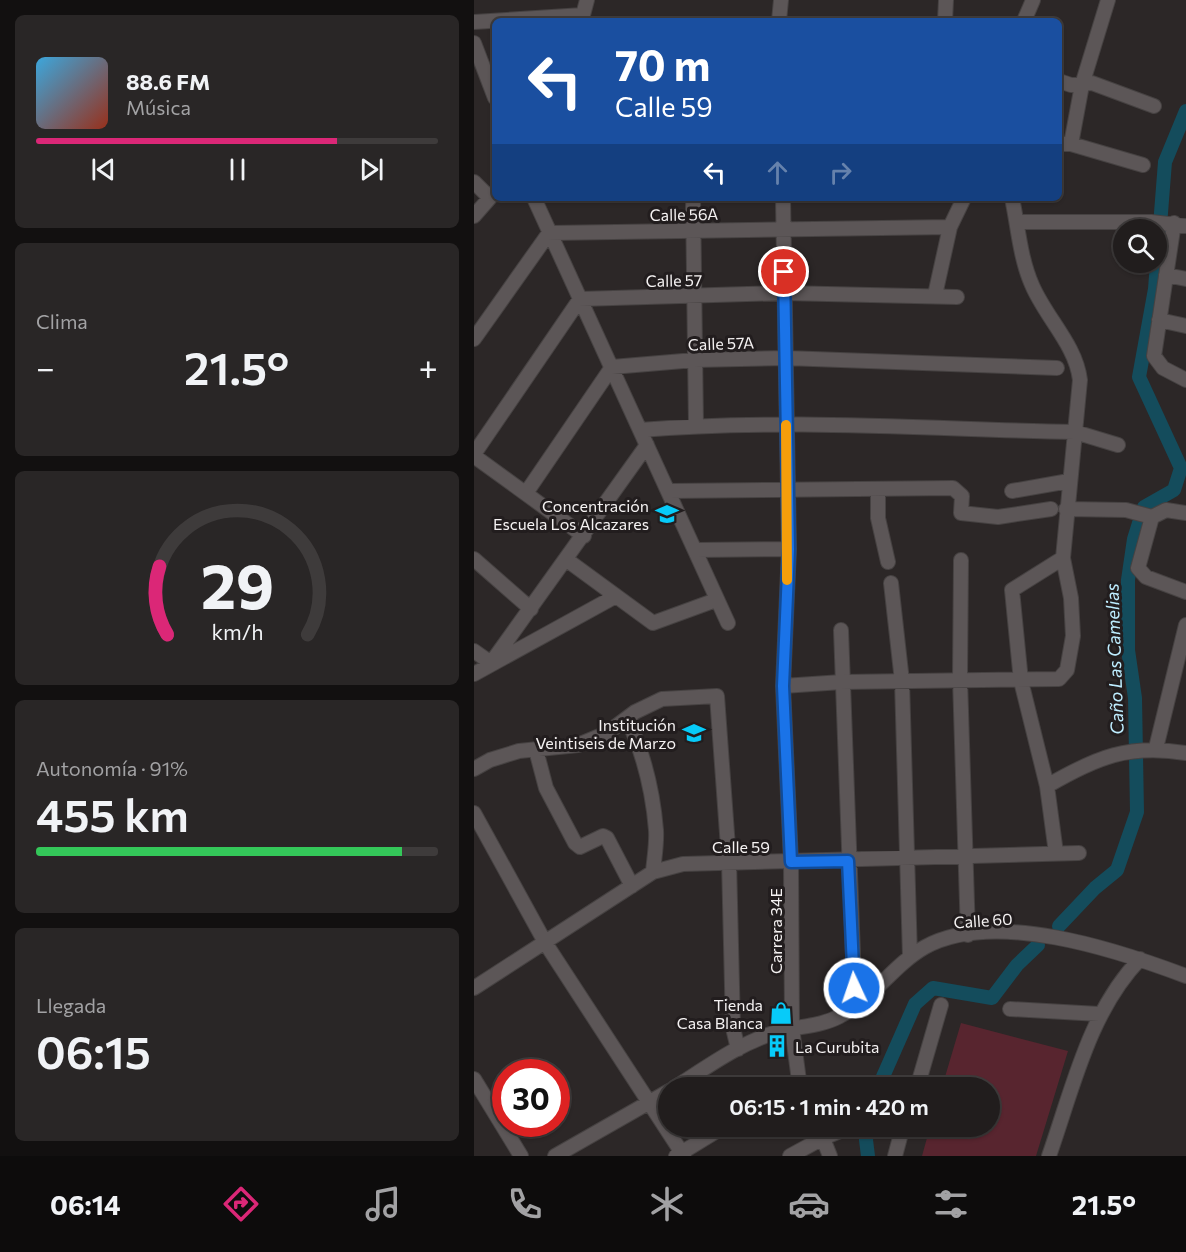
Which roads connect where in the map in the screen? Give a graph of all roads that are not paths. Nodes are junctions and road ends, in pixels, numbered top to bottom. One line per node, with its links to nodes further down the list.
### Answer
1 (587, 0): 6 (street)
2 (781, 0): 7 (street)
3 (946, 0): 8 (street)
4 (1033, 0): 9 (street)
5 (1108, 0): 16 (street)
6 (536, 18)
7 (779, 18)
8 (945, 18)
9 (1025, 18)
10 (492, 21): 11 (street)
11 (474, 22)
12 (474, 43): 14 (street)
13 (492, 57): 14 (street)
14 (480, 59): 17 (street)
15 (1062, 82): 16 (street)
16 (1082, 85): 18 (street); 19 (street)
17 (492, 90)
18 (1154, 106)
19 (1065, 144): 20 (street)
20 (1143, 165)
21 (474, 182): 22 (street)
22 (492, 195): 28 (street)
23 (535, 201): 34 (street)
24 (693, 201): 33 (street)
25 (783, 201): 32 (street, Carrera 34E)
26 (963, 201): 31 (street)
27 (1013, 201): 29 (street)
28 (474, 216)
29 (1017, 222): 30 (street); 53 (street)
30 (1175, 224): 35 (street)
31 (950, 227): 32 (street, Calle 56A); 38 (street)
32 (783, 229): 33 (street, Calle 56A); 37 (street, Carrera 34E)
33 (694, 230): 34 (street, Calle 56A); 39 (street)
34 (549, 233): 41 (street); 44 (street)
35 (1166, 275): 36 (street); 42 (street)
36 (1186, 279)
37 (784, 293): 38 (street, Calle 57); 39 (street, Calle 57); 45 (street, Carrera 34E)
38 (935, 295): 40 (street, Calle 57)
39 (694, 296): 41 (street, Calle 57); 46 (street)
40 (957, 297)
41 (580, 299): 47 (street); 56 (street)
42 (1159, 320): 43 (street); 49 (street)
43 (1186, 326)
44 (474, 339)
45 (786, 358): 46 (street, Calle 57A); 48 (street, Calle 57A); 51 (street, Carrera 34E)
46 (694, 360): 47 (street, Calle 57A); 50 (street)
47 (612, 366): 52 (street); 62 (street)
48 (1057, 368)
49 (1186, 380)
50 (696, 425): 51 (street); 52 (street)
51 (786, 425): 53 (street); 58 (street, Carrera 34E)
52 (640, 430): 54 (street)
53 (1075, 432): 55 (street); 57 (street)
54 (647, 445): 60 (street); 67 (street)
55 (1118, 445)
56 (474, 455): 62 (street)
57 (1070, 482): 61 (street); 64 (street)
58 (789, 488): 59 (street); 60 (street); 68 (street, Carrera 34E)
59 (878, 489): 63 (street); 74 (street)
60 (669, 491): 69 (street)
61 (1012, 491)
62 (526, 493): 67 (street)
63 (1051, 509)
64 (1066, 509): 66 (street); 70 (street)
65 (1186, 513): 66 (street)
66 (1148, 516): 76 (street)
67 (584, 536): 72 (street)
68 (789, 549): 69 (street); 90 (street, Carrera 34E)
69 (696, 550): 78 (street)
70 (1063, 558): 88 (street); 88 (street)
71 (474, 559): 79 (street)
72 (567, 560): 77 (street); 79 (street)
73 (961, 560): 86 (street)
74 (888, 562)
75 (891, 584): 87 (street)
76 (1186, 592)
77 (616, 596): 78 (street); 84 (street)
78 (716, 600): 80 (street)
79 (531, 609): 84 (street)
80 (728, 623)
81 (1186, 625): 92 (street)
82 (841, 630): 89 (street)
83 (474, 651): 84 (street)
84 (491, 663): 85 (street)
85 (474, 674)
86 (960, 679): 87 (street); 88 (street); 100 (street)
87 (902, 681): 89 (street); 101 (street)
88 (1021, 681): 96 (street)
89 (842, 682): 90 (street); 103 (street)
90 (783, 686): 104 (street, Carrera 34E)
91 (627, 718): 93 (street); 102 (street); 105 (street)
92 (1156, 748): 94 (street); 96 (street)
93 (536, 750): 95 (street); 106 (street)
94 (1186, 753)
95 (474, 769)
96 (1047, 786): 98 (street)
97 (474, 813): 108 (street)
98 (1056, 853): 99 (street, Calle 59); 100 (street, Calle 59)
99 (1078, 853)
100 (965, 857): 101 (street, Calle 59); 107 (street)
101 (907, 859): 103 (street, Calle 59); 109 (street)
102 (729, 861): 104 (street, Calle 59); 105 (street, Calle 59); 118 (street)
103 (848, 861): 104 (street, Calle 59); 115 (street)
104 (791, 862): 117 (street, Carrera 34E)
105 (653, 872): 106 (street, Calle 59)
106 (633, 886): 108 (street, Calle 59)
107 (968, 935): 109 (street, Calle 60); 110 (street, Calle 60)
108 (546, 944): 112 (street, Calle 59); 124 (street)
109 (910, 957): 115 (street, Calle 60)
110 (1140, 959): 111 (street, Calle 60); 116 (street)
111 (1186, 976)
112 (474, 988)
113 (941, 1005): 121 (street)
114 (1010, 1008): 116 (street)
115 (855, 1009): 117 (street, Calle 60)
116 (1099, 1014): 135 (street)
117 (792, 1028): 118 (street, Calle 60); 120 (street, Carrera 34E)
118 (738, 1049): 119 (street, Calle 60)
119 (692, 1077)
120 (795, 1077)
121 (919, 1077)
122 (474, 1079): 130 (street)
123 (658, 1098): 124 (street)
124 (649, 1103): 129 (street); 131 (street)
125 (708, 1137): 129 (street)
126 (814, 1137): 132 (street)
127 (822, 1137): 133 (street)
128 (900, 1137): 134 (street)
129 (680, 1155)
130 (521, 1156)
131 (555, 1156)
132 (790, 1156)
133 (830, 1156)
134 (895, 1156)
135 (1049, 1156)

